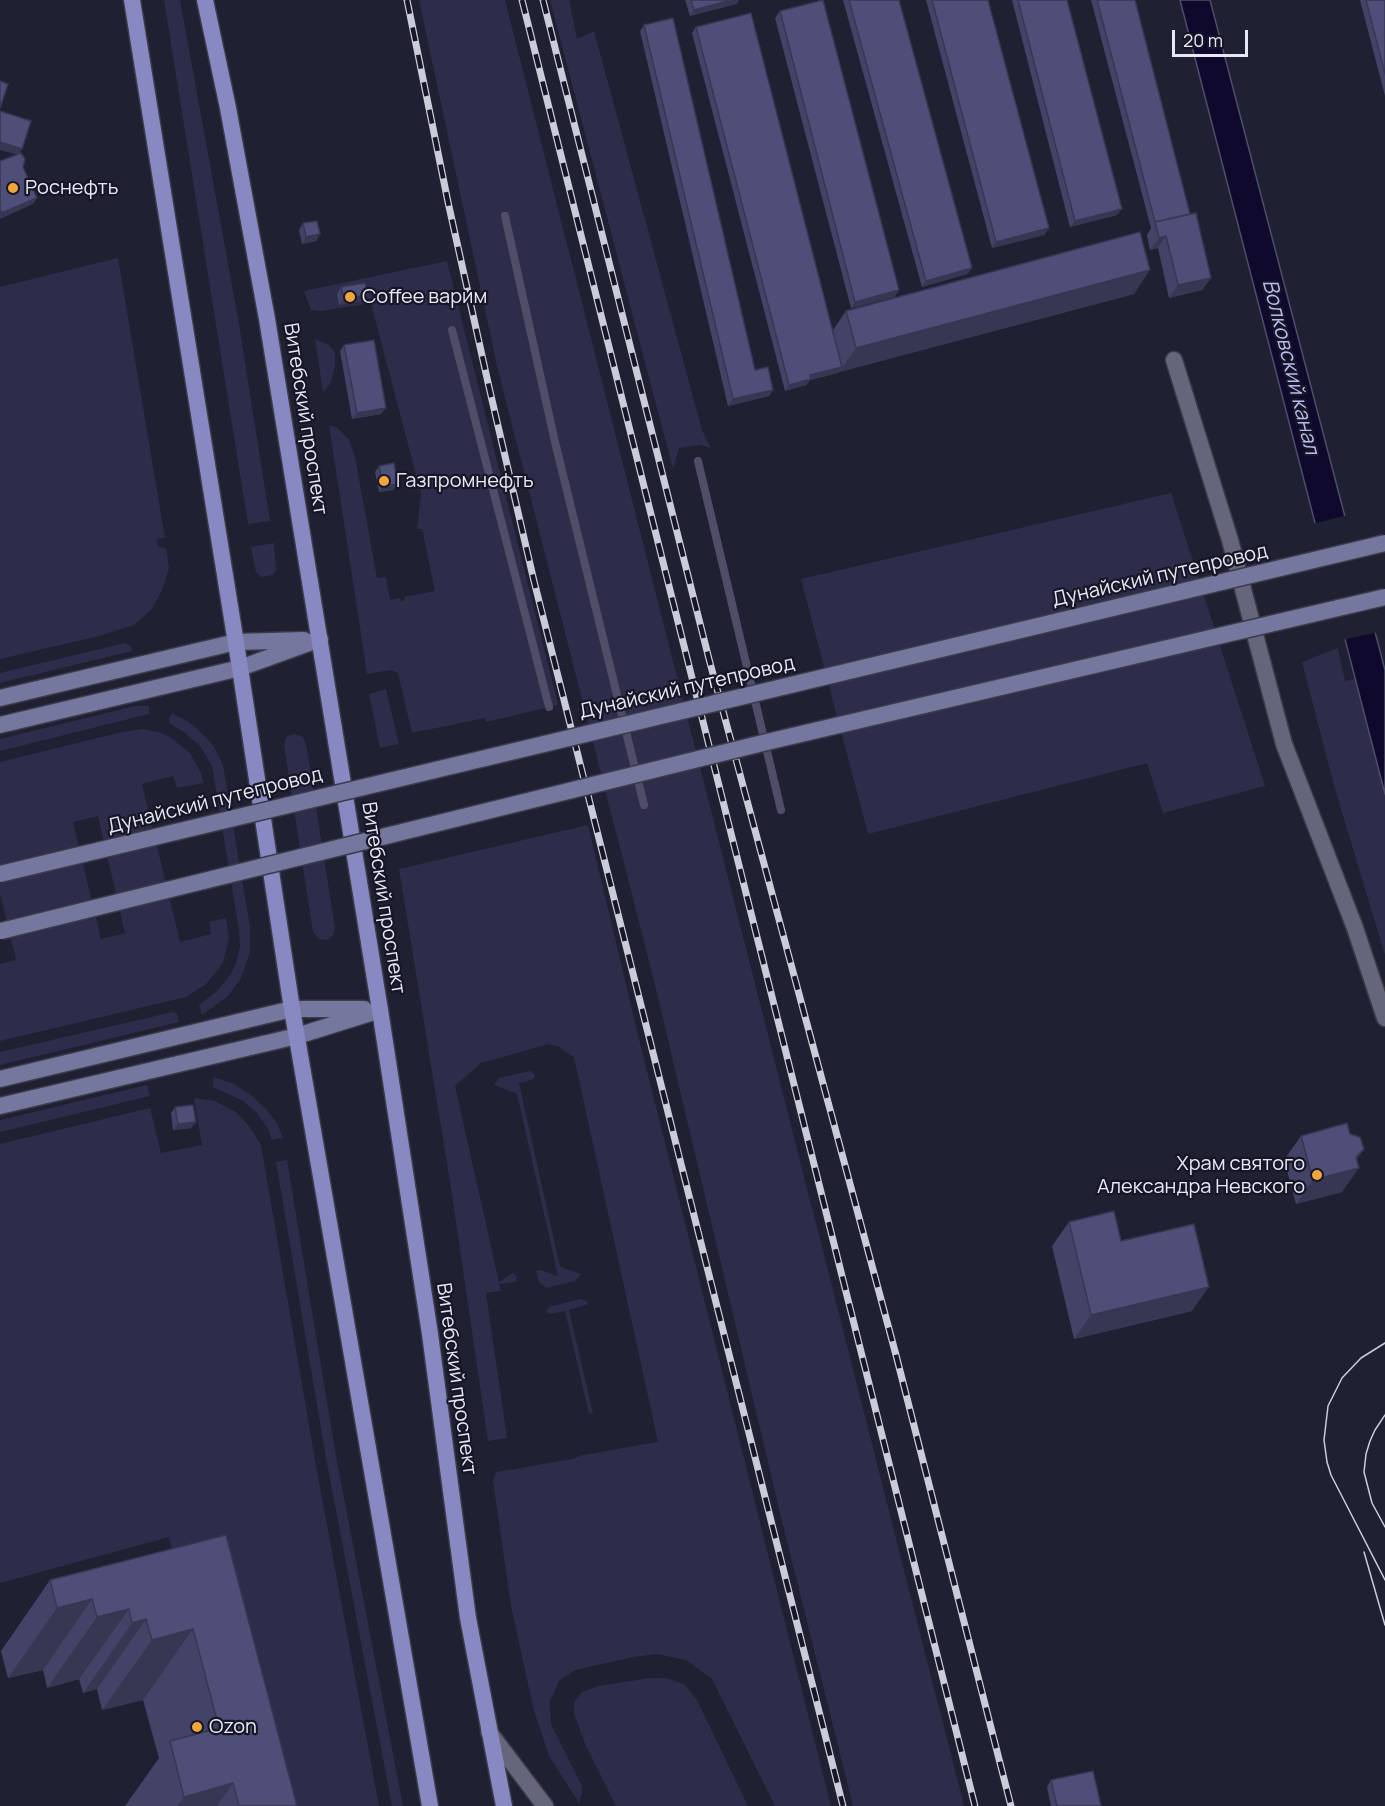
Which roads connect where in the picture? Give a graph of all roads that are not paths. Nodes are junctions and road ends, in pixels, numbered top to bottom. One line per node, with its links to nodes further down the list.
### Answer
1 (132, 0): 7 (main road)
2 (205, 0): 6 (main road, Витебский проспект)
3 (1174, 360): 15 (street)
4 (1385, 543): 11 (main road, Дунайский путепровод, bridge)
5 (1385, 597): 12 (main road, bridge)
6 (320, 639): 7 (main road); 8 (main road); 14 (main road, Витебский проспект)
7 (236, 642): 8 (main road); 9 (main road)
8 (240, 668): 10 (main road); 13 (main road)
9 (0, 698)
10 (0, 725)
11 (0, 874)
12 (1, 931)
13 (292, 1009): 14 (main road); 16 (main road); 17 (main road)
14 (380, 1010): 16 (main road); 19 (main road, Витебский проспект)
15 (1385, 1018)
16 (297, 1036): 18 (main road); 20 (main road)
17 (0, 1079)
18 (0, 1106)
19 (489, 1732): 21 (main road, Витебский проспект); 22 (street)
20 (430, 1806)
21 (504, 1806)
22 (545, 1806)

